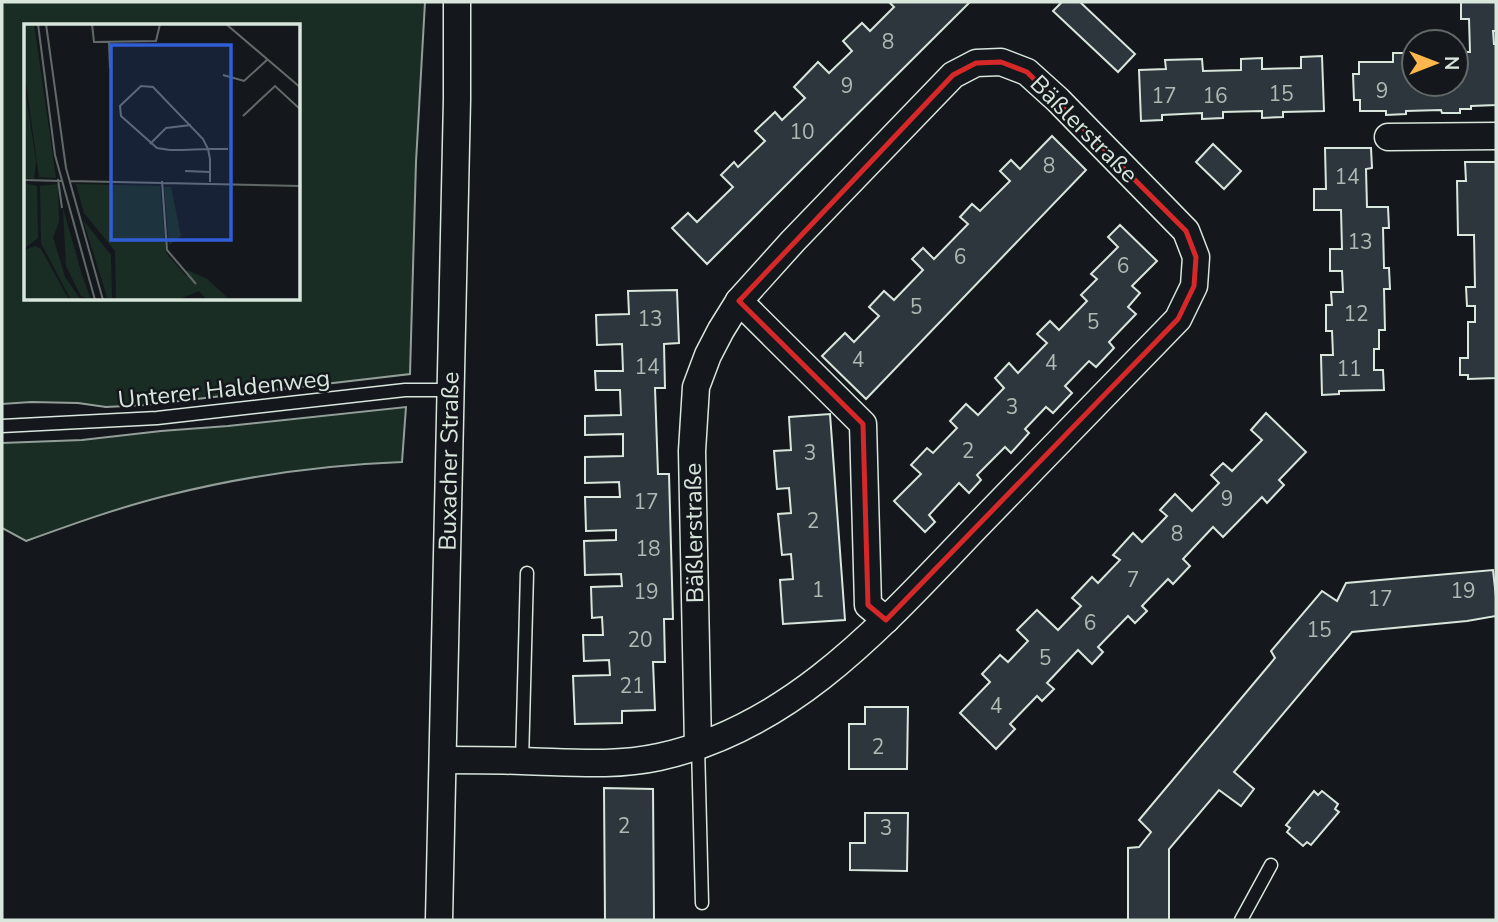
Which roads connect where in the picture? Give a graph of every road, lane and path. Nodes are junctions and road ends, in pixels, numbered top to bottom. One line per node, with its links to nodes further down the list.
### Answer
1 (457, 2): 5 (street, Buxacher Straße)
2 (1496, 136): 3 (street)
3 (1388, 137)
4 (739, 301): 8 (street); 8 (street, Bäßlerstraße); 9 (street, Bäßlerstraße)
5 (451, 390): 6 (lane, Unterer Haldenweg); 10 (street, Buxacher Straße)
6 (2, 426)
7 (527, 573): 11 (lane)
8 (886, 620): 9 (street, Bäßlerstraße)
9 (698, 746): 11 (street, Bäßlerstraße); 13 (lane)
10 (443, 760): 11 (street, Bäßlerstraße); 14 (street, Buxacher Straße)
11 (522, 761)
12 (1270, 865): 15 (lane)
13 (702, 903)
14 (439, 920)
15 (1241, 920)

